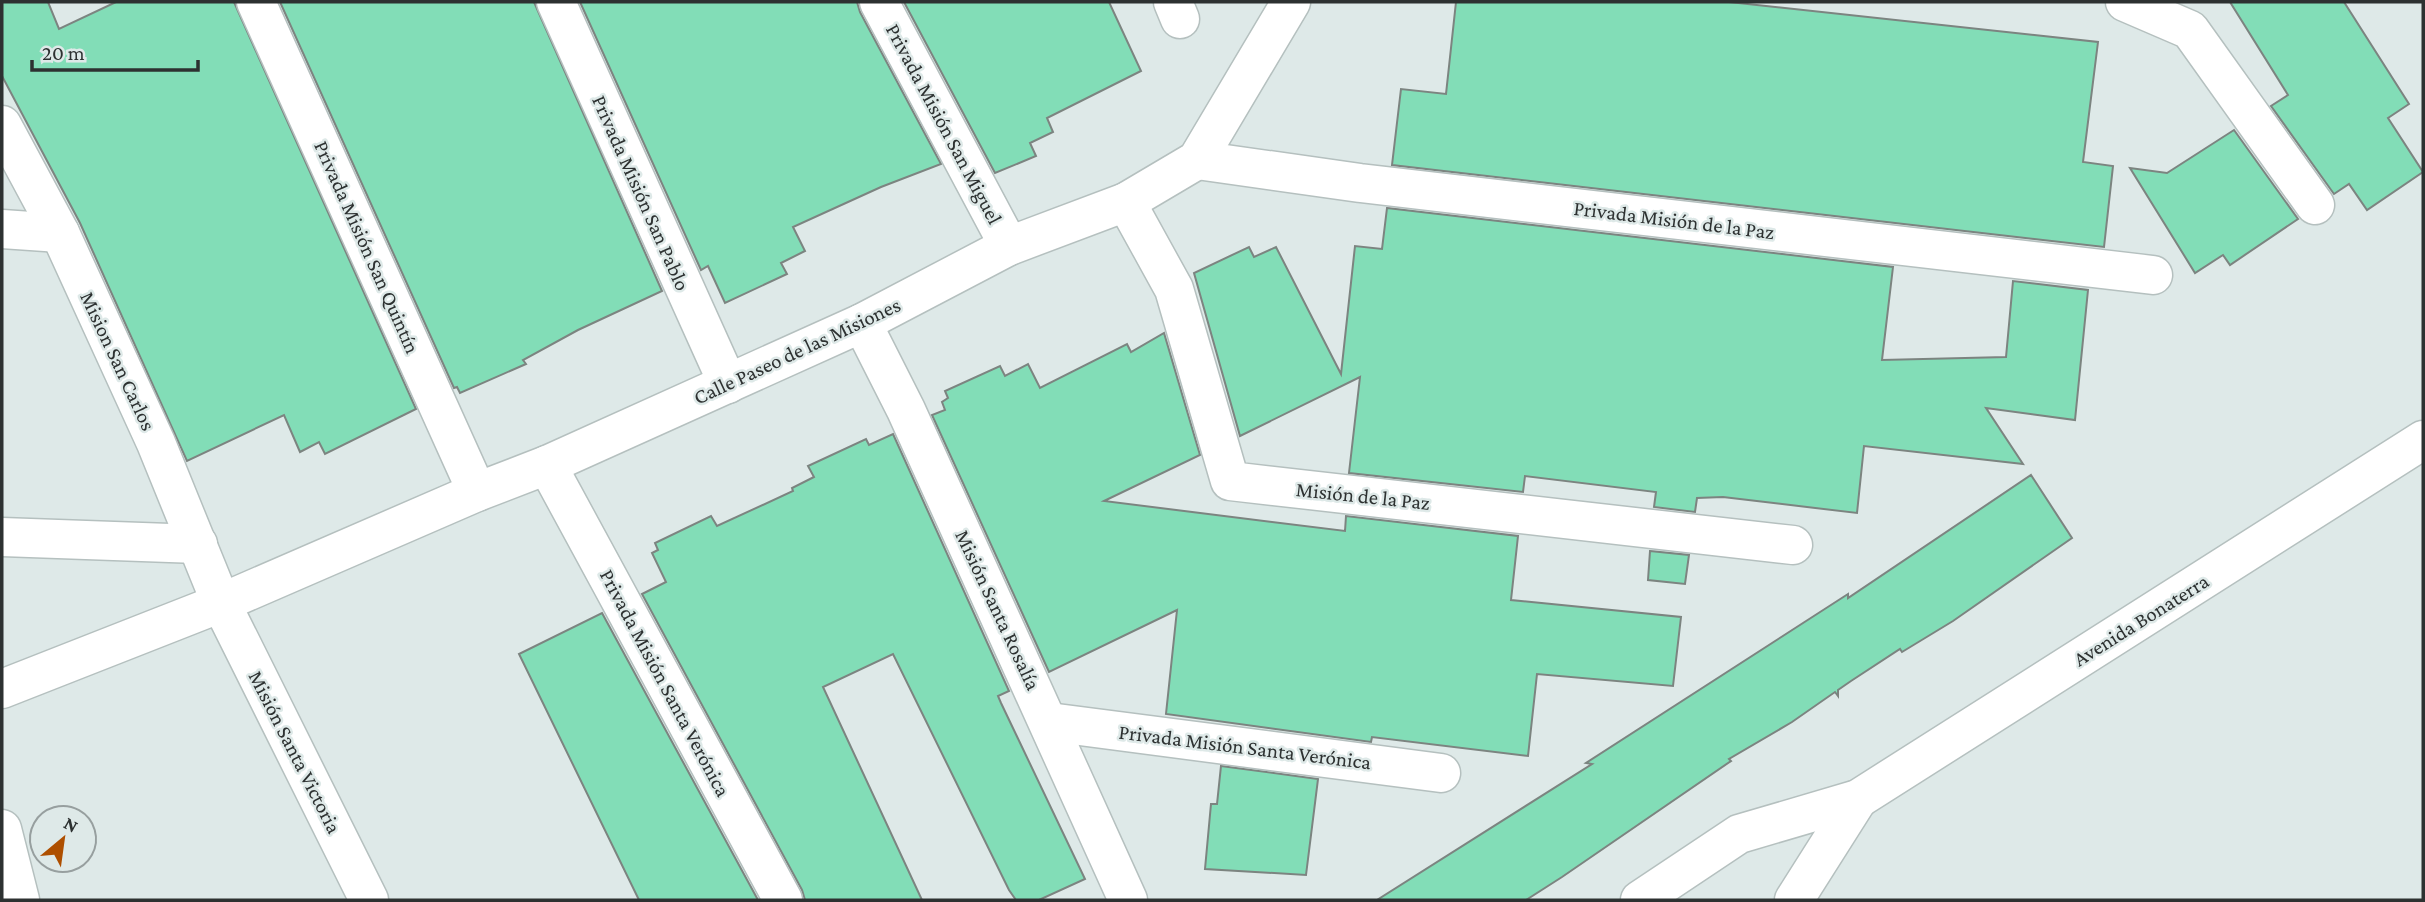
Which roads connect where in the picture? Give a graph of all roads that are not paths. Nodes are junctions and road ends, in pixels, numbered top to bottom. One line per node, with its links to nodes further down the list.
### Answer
1 (256, 2): 18 (street, Privada Misión San Quintín)
2 (556, 2): 15 (street, Privada Misión San Pablo)
3 (879, 2): 12 (street, Privada Misión San Miguel)
4 (1291, 2): 7 (street, Calle Paseo de las Misiones)
5 (2125, 2): 9 (street)
6 (2, 125): 11 (street, Mision San Carlos)
7 (1196, 160): 8 (street, Calle Paseo de las Misiones); 13 (street, Privada Misión de la Paz)
8 (1126, 202): 12 (street, Calle Paseo de las Misiones); 21 (street, Misión de la Paz)
9 (2315, 205)
10 (2, 229): 11 (street)
11 (60, 233): 20 (street, Mision San Carlos)
12 (1009, 247): 14 (street, Calle Paseo de las Misiones)
13 (2153, 275)
14 (862, 323): 15 (street, Calle Paseo de las Misiones); 24 (street, Misión Santa Rosalía)
15 (728, 384): 17 (street, Calle Paseo de las Misiones)
16 (2423, 440): 26 (street, Avenida Bonaterra)
17 (547, 465): 18 (street, Calle Paseo de las Misiones); 30 (street, Privada Misión Santa Verónica)
18 (477, 492): 22 (street, Calle Paseo de las Misiones)
19 (2, 537): 20 (street)
20 (198, 544): 22 (street, Mision San Carlos)
21 (1793, 545)
22 (221, 603): 23 (street, Calle Paseo de las Misiones); 29 (street, Misión Santa Victoria)
23 (2, 689)
24 (1049, 722): 25 (street, Privada Misión Santa Verónica); 31 (street, Misión Santa Rosalía)
25 (1441, 773)
26 (1858, 799): 32 (street, Avenida Bonaterra); 33 (street, Avenida Bonaterra)
27 (2, 829): 28 (street)
28 (20, 900)
29 (369, 900)
30 (783, 900)
31 (1128, 900)
32 (1640, 900)
33 (1794, 900)

